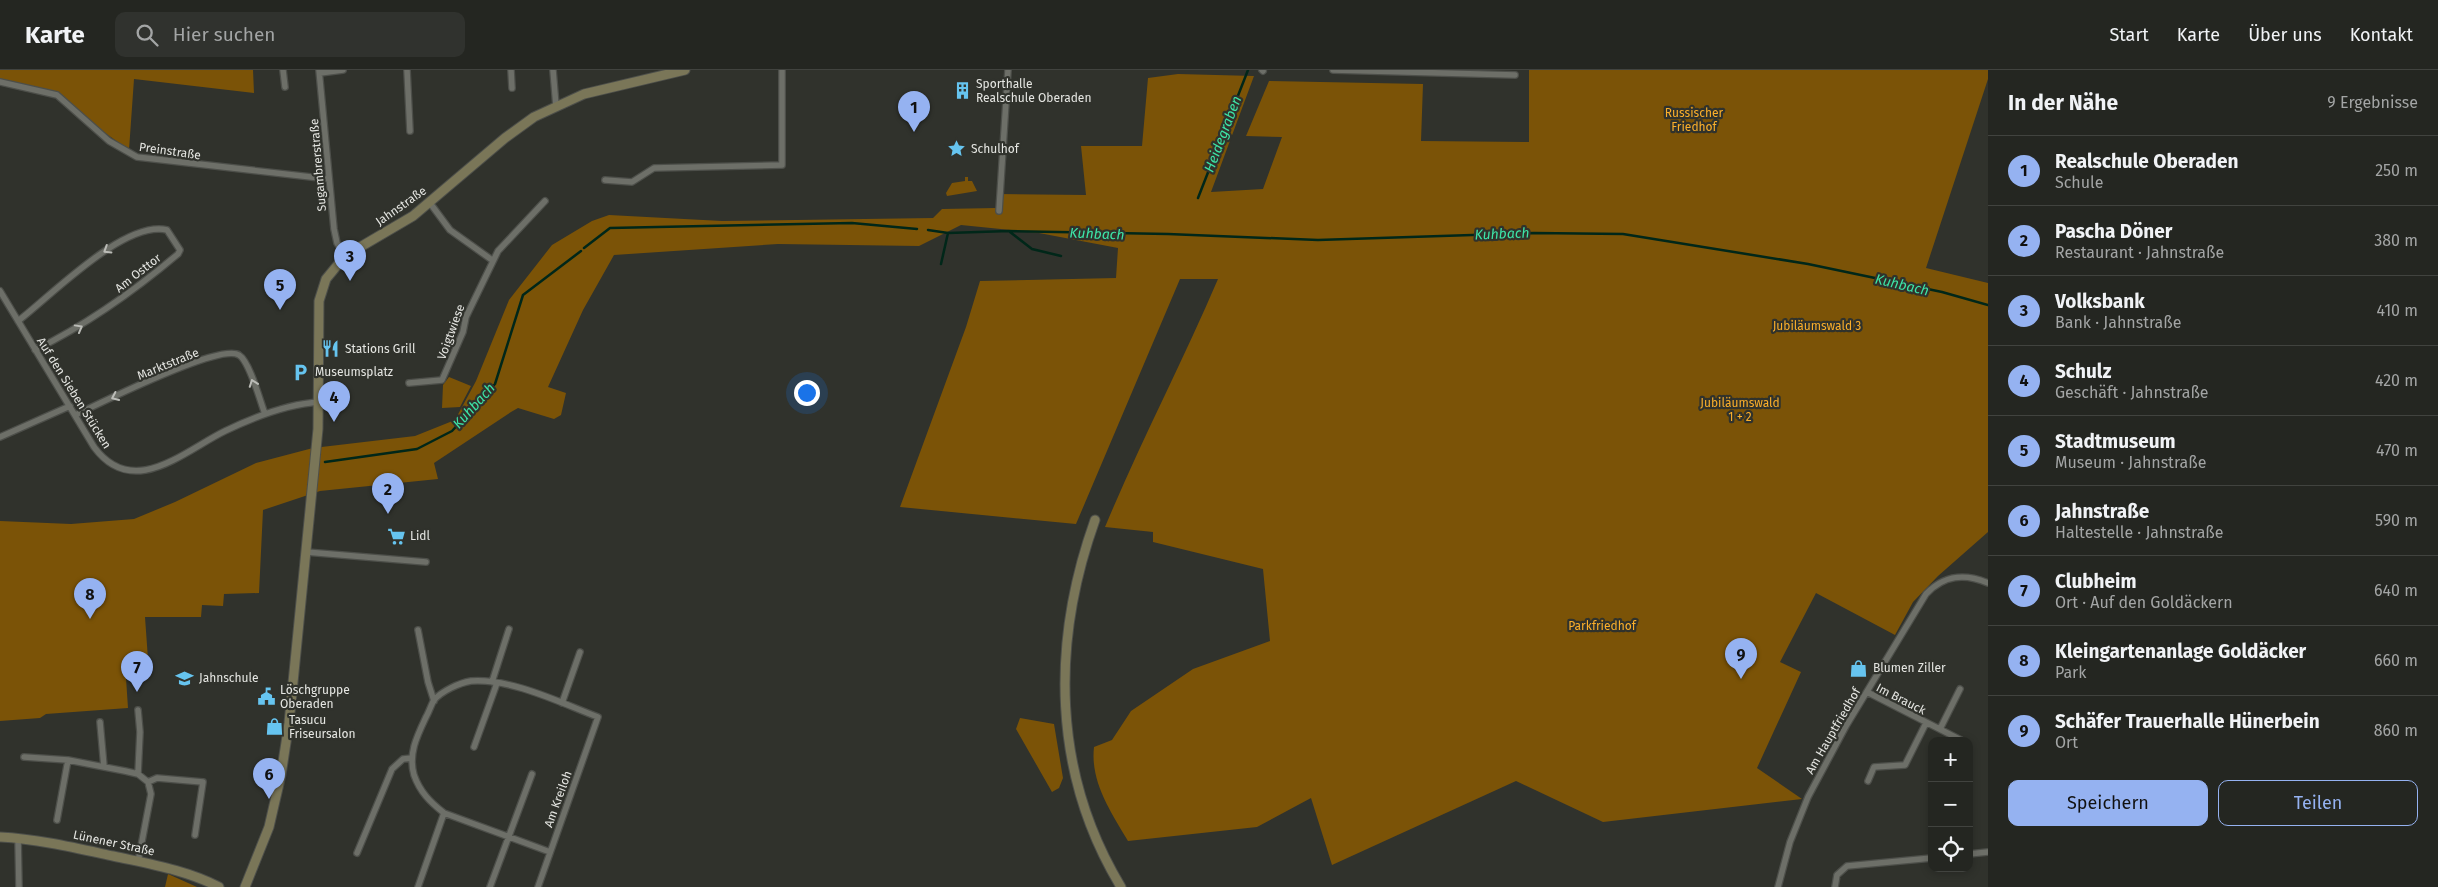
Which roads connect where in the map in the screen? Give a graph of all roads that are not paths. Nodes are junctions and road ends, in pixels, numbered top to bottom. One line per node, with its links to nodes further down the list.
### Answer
1 (283, 70): 13 (street)
2 (342, 70): 10 (street)
3 (407, 70): 16 (street)
4 (511, 70): 14 (street)
5 (553, 70): 15 (street)
6 (686, 70): 15 (main road, Jahnstraße)
7 (782, 70): 18 (street)
8 (1008, 70): 21 (street)
9 (1333, 70): 11 (street)
10 (319, 72): 17 (street, Sugambrerstraße)
11 (1516, 75)
12 (0, 82): 17 (street, Preinstraße)
13 (285, 87)
14 (512, 88)
15 (556, 106): 20 (main road, Jahnstraße)
16 (410, 131)
17 (329, 179): 22 (street, Sugambrerstraße)
18 (605, 180)
19 (545, 201): 23 (street, Voigtwiese)
20 (430, 203): 22 (main road, Jahnstraße); 23 (street)
21 (999, 211)
22 (345, 256): 28 (main road, Jahnstraße)
23 (492, 260): 27 (street, Voigtwiese)
24 (0, 291): 25 (street, Auf den Sieben Stücken)
25 (18, 321): 26 (street, Auf den Sieben Stücken); 26 (street, Am Osttor, one-way to 25)
26 (36, 350): 29 (street, Auf den Sieben Stücken)
27 (410, 383)
28 (319, 402): 30 (street, Auf den Sieben Stücken); 34 (main road, Jahnstraße)
29 (70, 406): 31 (street, Auf den Sieben Stücken); 32 (street)
30 (265, 414): 31 (street, Auf den Sieben Stücken); 31 (street, Marktstraße, one-way to 31)
31 (75, 416)
32 (0, 436)
33 (1095, 520): 77 (main road)
34 (306, 552): 35 (street); 73 (main road, Jahnstraße)
35 (426, 562)
36 (1988, 583): 42 (street, Am Hauptfriedhof)
37 (509, 629): 40 (street)
38 (418, 630): 43 (street)
39 (580, 652): 44 (street)
40 (494, 682): 43 (street); 44 (street); 50 (street)
41 (1960, 689): 48 (street)
42 (1867, 692): 47 (street, Im Brauck); 78 (street, Am Hauptfriedhof)
43 (434, 701): 52 (street)
44 (562, 703): 65 (street, Am Kreiloh)
45 (138, 710): 55 (street)
46 (100, 722): 54 (street)
47 (1926, 723): 48 (street, Im Brauck); 57 (street, Im Brauck)
48 (1940, 730): 49 (street, Im Brauck)
49 (1955, 737)
50 (474, 747)
51 (24, 756): 53 (street)
52 (412, 758): 59 (street); 67 (street)
53 (68, 760): 54 (street); 60 (street)
54 (104, 767): 55 (street)
55 (138, 774): 58 (street)
56 (532, 774): 63 (street)
57 (1868, 781)
58 (148, 782): 61 (street); 70 (street)
59 (444, 813): 63 (street); 74 (street)
60 (57, 820)
61 (195, 835)
62 (0, 837): 64 (main road, Lünener Straße)
63 (509, 837): 65 (street); 75 (street)
64 (18, 838): 70 (main road, Lünener Straße); 71 (street)
65 (550, 852): 76 (street, Am Kreiloh)
66 (1988, 852): 68 (street)
67 (357, 853)
68 (1973, 854)
69 (1928, 858): 79 (street)
70 (138, 862): 72 (main road, Lünener Straße)
71 (19, 887)
72 (219, 887)
73 (245, 887)
74 (418, 887)
75 (490, 887)
76 (538, 887)
77 (1121, 887)
78 (1778, 887)
79 (1835, 887)

